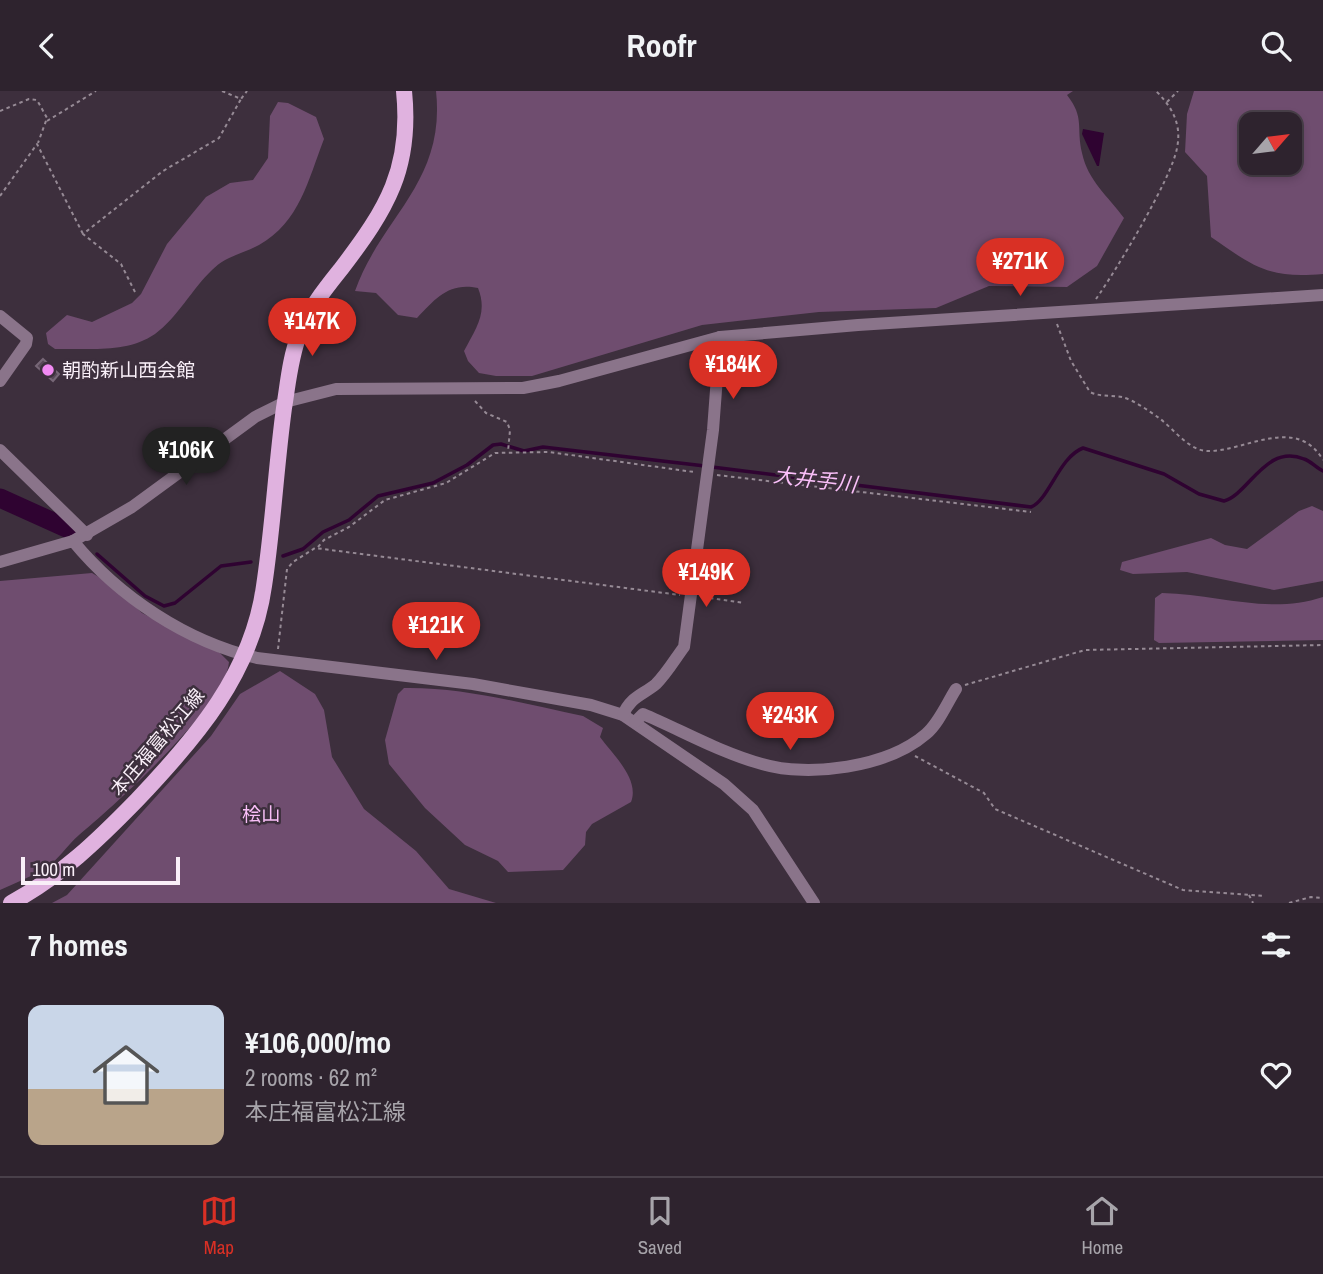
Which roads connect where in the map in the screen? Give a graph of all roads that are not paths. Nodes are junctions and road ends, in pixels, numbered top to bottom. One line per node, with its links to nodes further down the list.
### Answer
1 (404, 91): 6 (main road, 本庄福富松江線)
2 (1323, 295): 4 (street)
3 (0, 316): 5 (street)
4 (720, 337): 6 (street); 12 (street)
5 (0, 381)
6 (285, 402): 8 (street); 14 (main road, 本庄福富松江線)
7 (0, 450): 8 (street)
8 (87, 535): 9 (street)
9 (73, 541): 10 (street); 12 (street)
10 (0, 562)
11 (956, 689): 13 (street)
12 (623, 715): 13 (street)
13 (635, 722): 15 (street)
14 (11, 903)
15 (814, 903)

